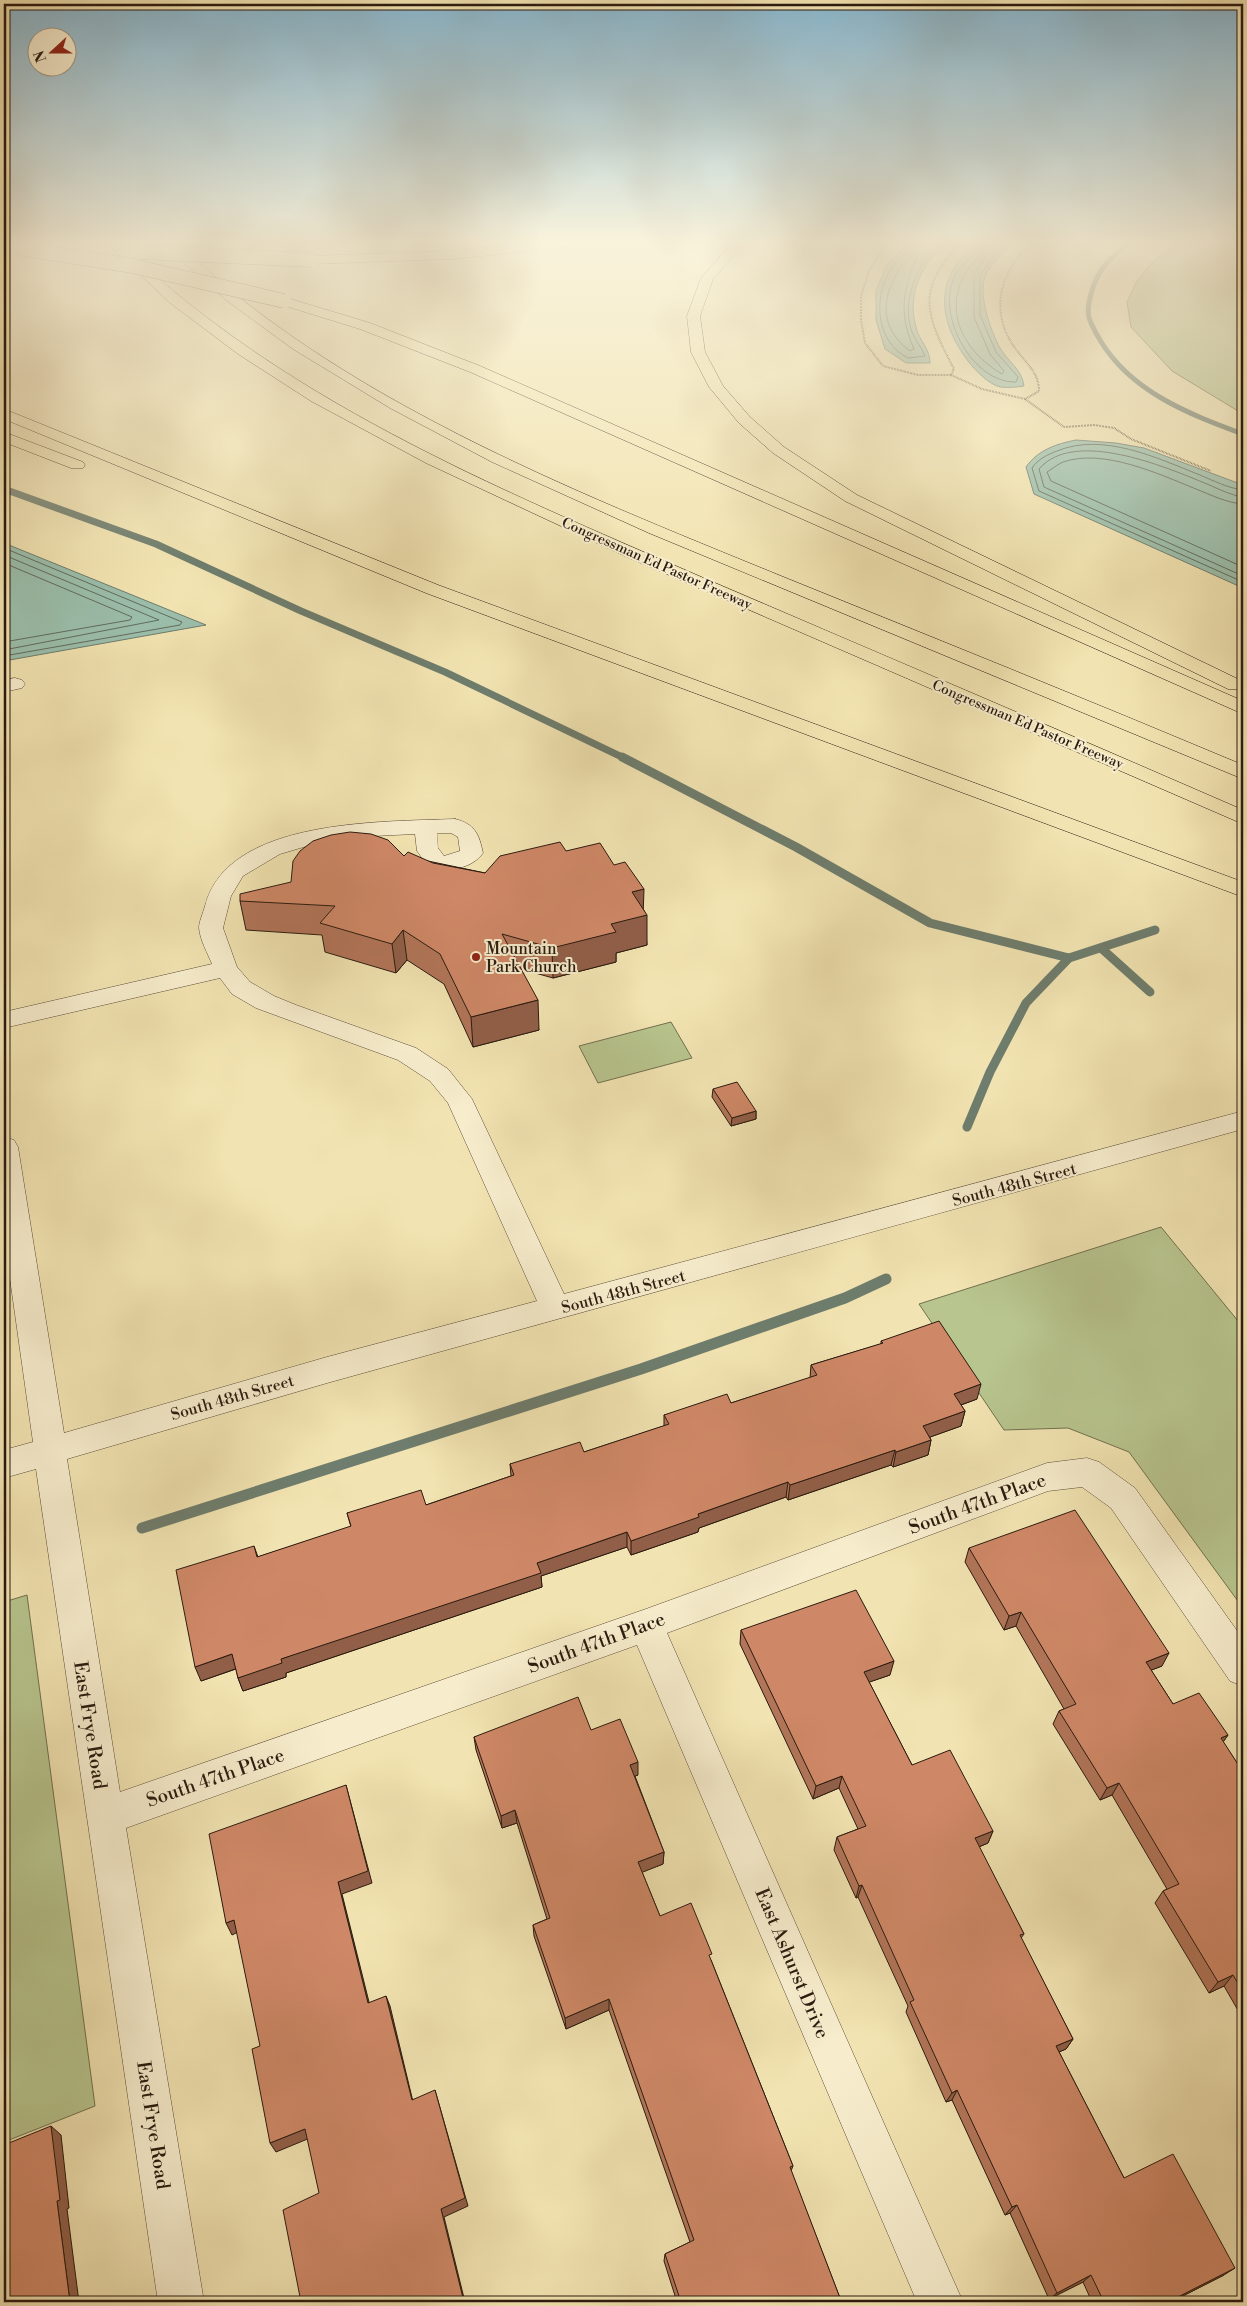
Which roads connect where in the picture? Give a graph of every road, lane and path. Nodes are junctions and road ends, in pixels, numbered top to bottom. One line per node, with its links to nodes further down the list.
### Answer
1 (239, 348): 19 (highway, Congressman Ed Pastor Freeway)
2 (301, 348): 18 (highway, Congressman Ed Pastor Freeway)
3 (422, 348): 17 (highway, bridge)
4 (697, 348): 16 (highway)
5 (869, 348): 8 (path)
6 (945, 348): 8 (path)
7 (1017, 348): 9 (path)
8 (951, 375): 9 (path)
9 (1025, 399): 13 (path)
10 (4, 414): 15 (highway)
11 (4, 437): 12 (highway)
12 (88, 469)
13 (1211, 471)
14 (116, 479): 15 (highway)
15 (432, 589): 21 (highway)
16 (1243, 689)
17 (1243, 708)
18 (1243, 773)
19 (1243, 818)
20 (426, 828): 22 (street)
21 (1243, 890)
22 (226, 968): 23 (street); 26 (street)
23 (4, 1020)
24 (1243, 1120): 26 (street, South 48th Street)
25 (4, 1147): 27 (street, East Frye Road)
26 (556, 1309): 27 (street, South 48th Street)
27 (51, 1449): 28 (street, South 48th Street); 31 (street, East Frye Road)
28 (4, 1464)
29 (646, 1625): 30 (street, South 47th Place); 31 (street, South 47th Place); 33 (street, East Ashurst Drive)
30 (1243, 1670)
31 (106, 1816): 32 (street, East Frye Road)
32 (181, 2302)
33 (940, 2302)

